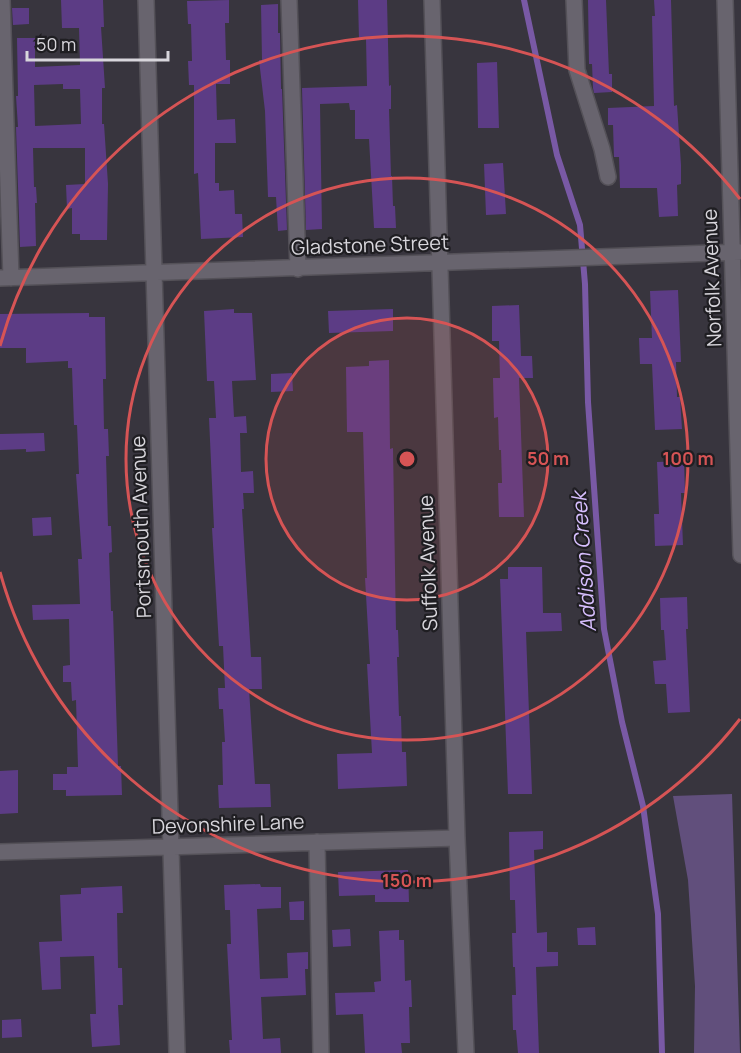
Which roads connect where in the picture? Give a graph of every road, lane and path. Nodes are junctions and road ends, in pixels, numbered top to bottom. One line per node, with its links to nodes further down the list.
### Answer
1 (2, 0): 12 (street)
2 (146, 0): 11 (street, Portsmouth Avenue)
3 (289, 0): 10 (street)
4 (432, 0): 9 (street, Suffolk Avenue)
5 (574, 0): 7 (street)
6 (725, 0): 8 (street, Norfolk Avenue)
7 (608, 177)
8 (736, 252): 9 (street, Gladstone Street); 13 (street, Norfolk Avenue)
9 (440, 263): 10 (street, Gladstone Street); 14 (street, Suffolk Avenue)
10 (298, 268): 11 (street, Gladstone Street)
11 (154, 273): 12 (street, Gladstone Street); 16 (street, Portsmouth Avenue)
12 (6, 278)
13 (741, 555)
14 (457, 838): 15 (street, Devonshire Lane); 20 (street, Suffolk Avenue)
15 (317, 842): 16 (street, Devonshire Lane); 19 (street)
16 (171, 848): 17 (street, Devonshire Lane); 18 (street, Portsmouth Avenue)
17 (0, 852)
18 (177, 1053)
19 (321, 1053)
20 (466, 1053)

